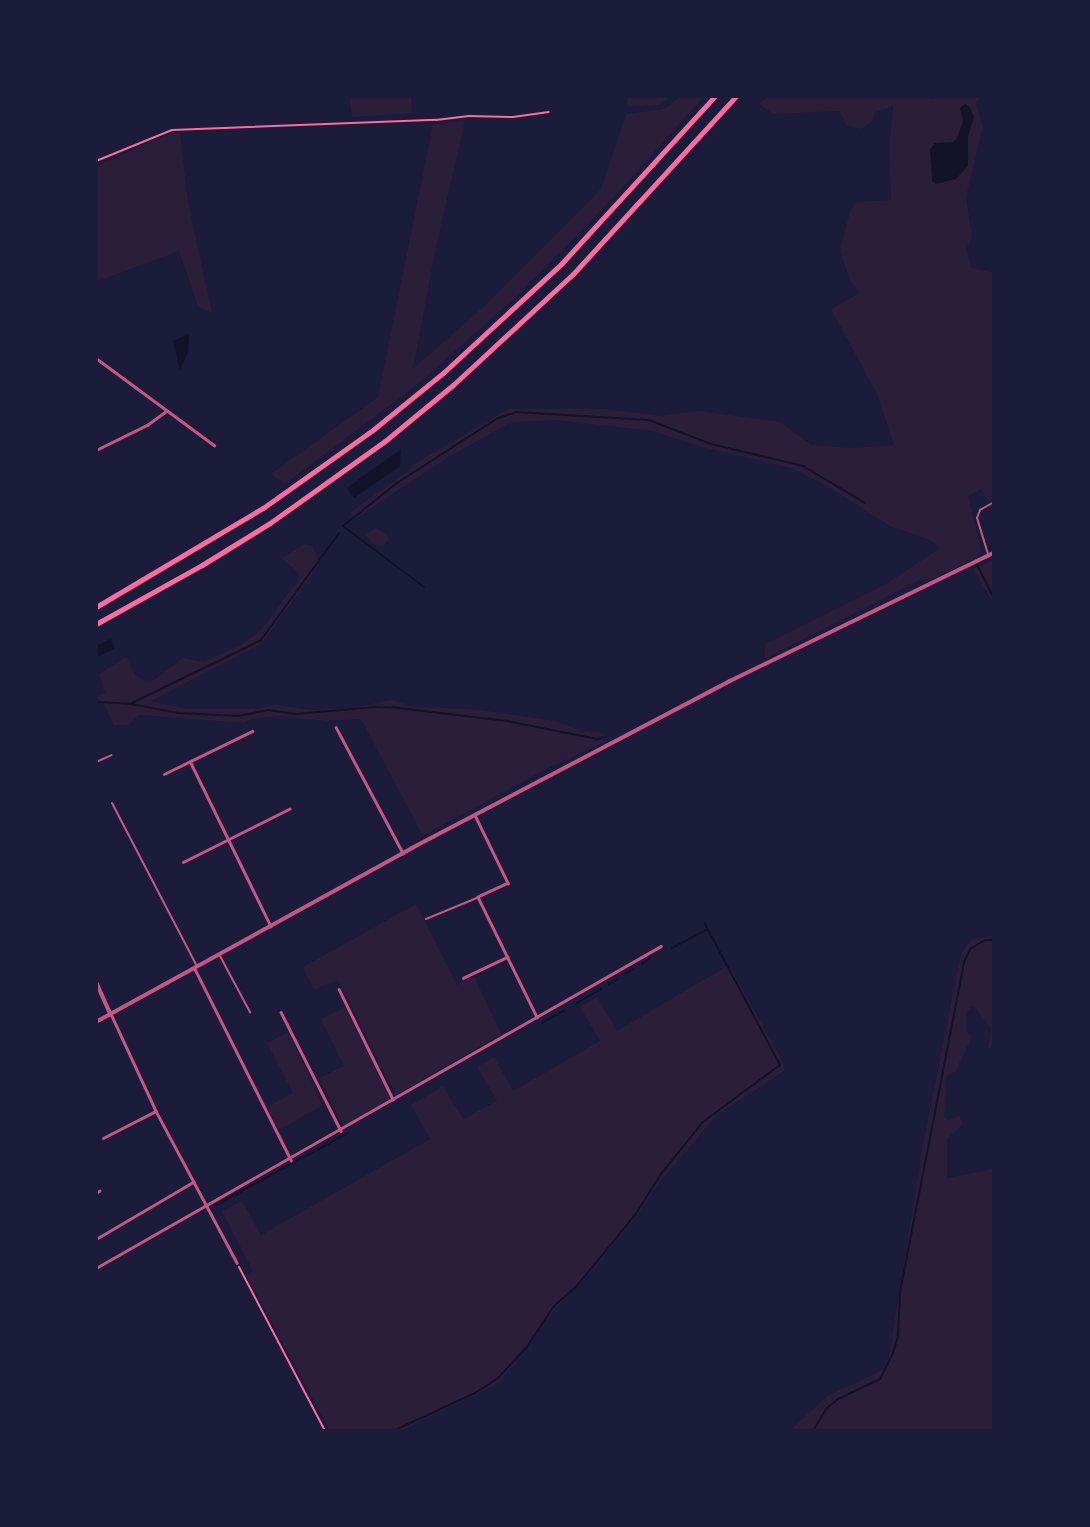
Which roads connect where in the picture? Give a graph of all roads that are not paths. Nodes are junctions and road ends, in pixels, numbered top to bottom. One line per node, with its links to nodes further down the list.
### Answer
1 (715, 96): 9 (highway)
2 (736, 96): 10 (highway)
3 (96, 358): 4 (street)
4 (165, 412): 5 (street); 6 (street)
5 (214, 445)
6 (96, 450)
7 (994, 502): 8 (lane)
8 (991, 554): 19 (street)
9 (96, 607)
10 (96, 624)
11 (336, 727): 21 (street)
12 (252, 730): 14 (street)
13 (112, 755): 15 (lane)
14 (190, 761): 16 (street); 20 (street)
15 (96, 762)
16 (164, 774)
17 (112, 803): 29 (lane)
18 (289, 809): 20 (street)
19 (475, 815): 21 (street); 23 (street)
20 (229, 839): 22 (street); 25 (street)
21 (402, 853): 25 (street)
22 (183, 862)
23 (478, 897): 24 (lane); 28 (street)
24 (426, 919)
25 (271, 926): 27 (street)
26 (661, 946): 36 (street)
27 (220, 955): 29 (street); 33 (lane)
28 (507, 957): 30 (street); 36 (street)
29 (197, 968): 35 (street); 42 (street)
30 (463, 978)
31 (96, 981): 35 (street)
32 (338, 989): 38 (street)
33 (250, 1012)
34 (281, 1012): 40 (street)
35 (111, 1015): 37 (street); 39 (street)
36 (537, 1017): 38 (street)
37 (96, 1022)
38 (393, 1100): 40 (street)
39 (156, 1111): 41 (street); 43 (street)
40 (341, 1131): 42 (street)
41 (103, 1138)
42 (290, 1160): 44 (street)
43 (194, 1182): 44 (street); 45 (street)
44 (206, 1206): 46 (street); 47 (street)
45 (96, 1238)
46 (237, 1263)
47 (96, 1268)

